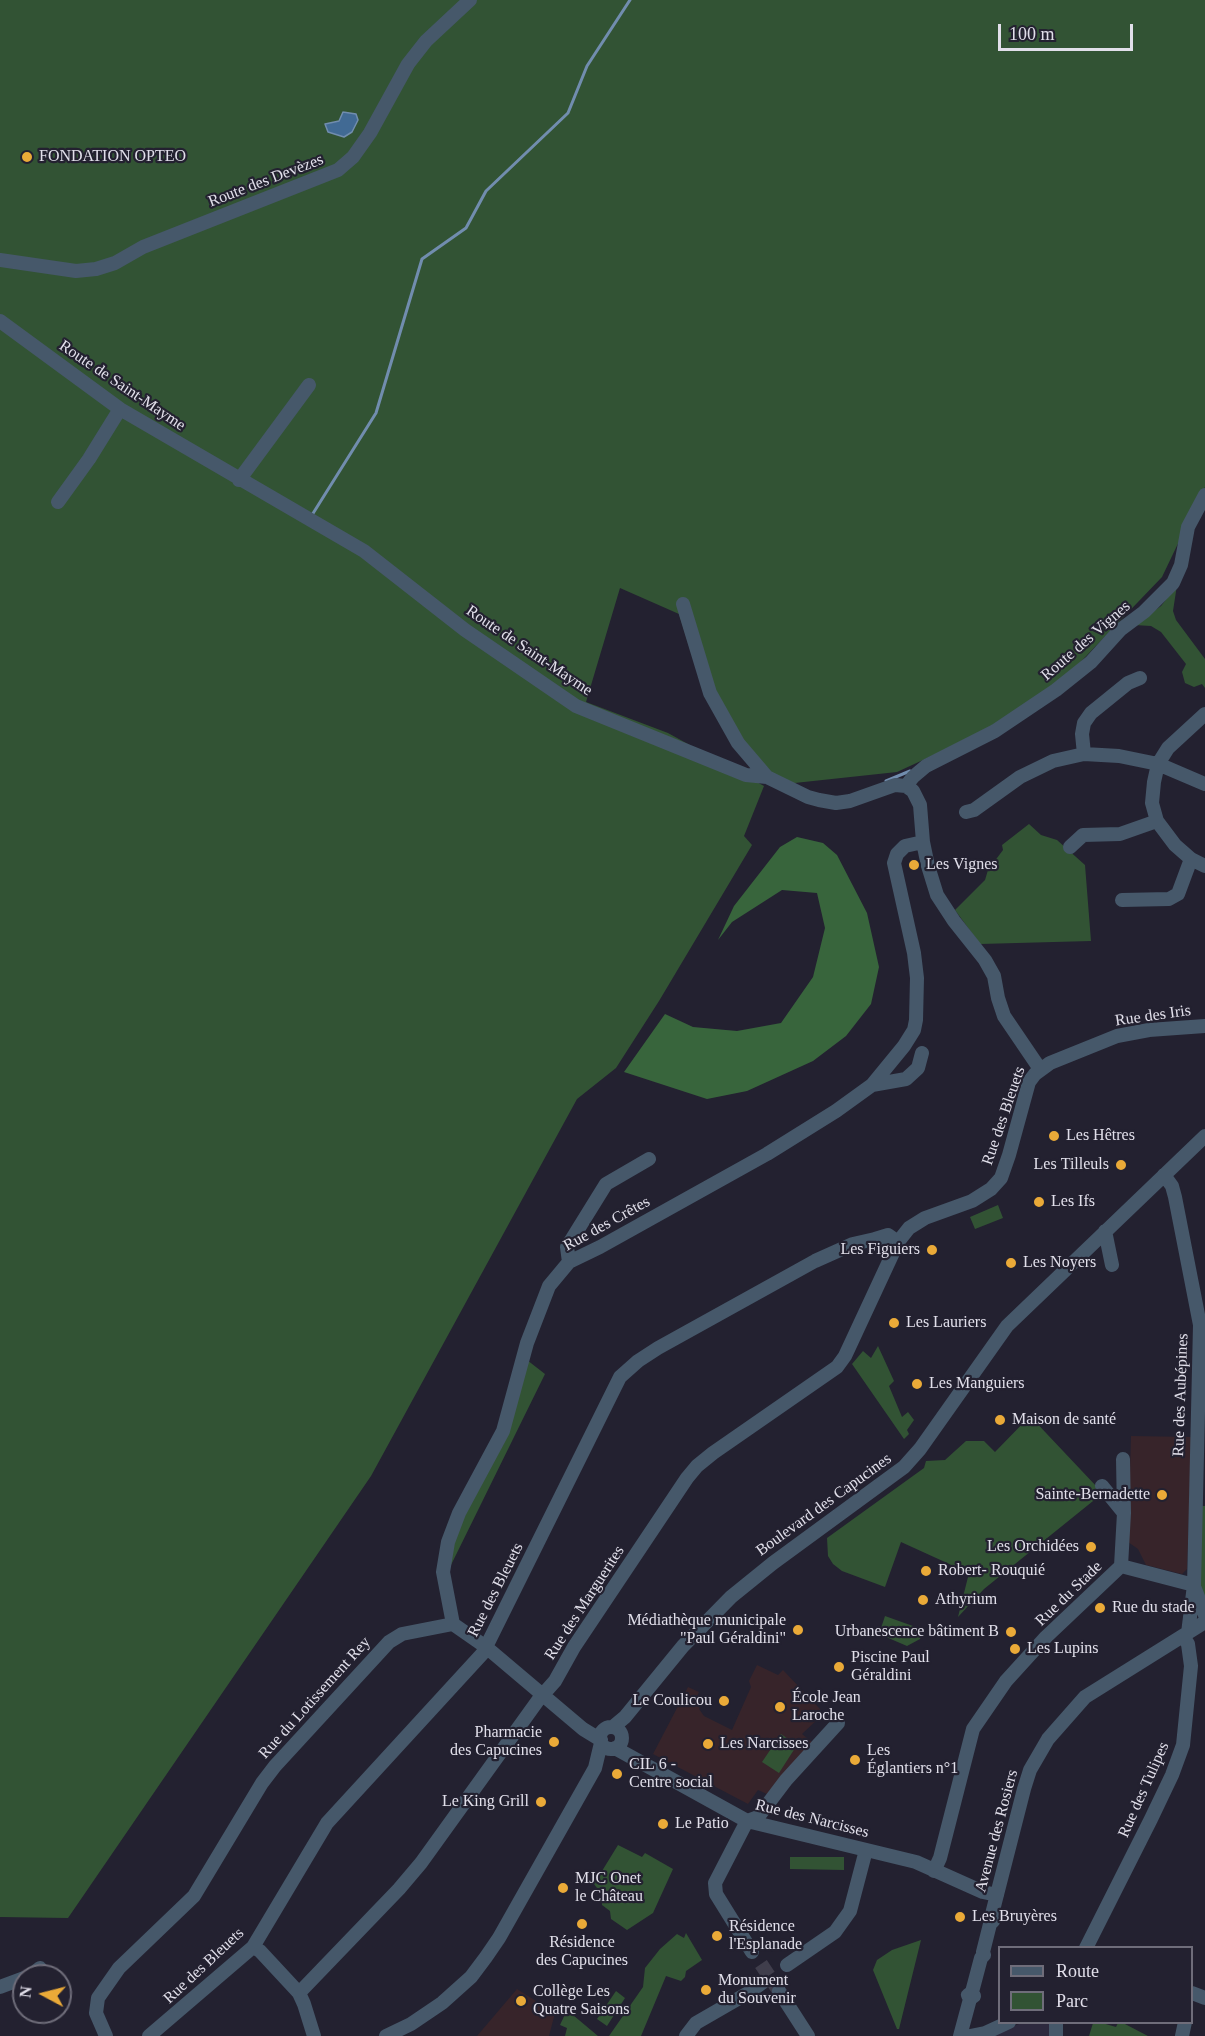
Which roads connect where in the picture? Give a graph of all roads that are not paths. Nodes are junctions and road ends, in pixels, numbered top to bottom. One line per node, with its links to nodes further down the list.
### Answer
1 (470, 0): 2 (street, Route des Devèzes)
2 (0, 260)
3 (0, 321): 5 (street, Route de Saint-Mayme)
4 (309, 385): 6 (street)
5 (120, 409): 6 (street, Route de Saint-Mayme); 8 (street)
6 (239, 480): 14 (street, Route de Saint-Mayme)
7 (1205, 495): 16 (street, Route des Vignes)
8 (58, 502)
9 (682, 604): 14 (street)
10 (1140, 678): 12 (street)
11 (1205, 714): 13 (street)
12 (1084, 754): 13 (street); 17 (street)
13 (1158, 764): 15 (street); 18 (street)
14 (767, 777): 16 (street, Route de Saint-Mayme)
15 (1205, 784)
16 (906, 786): 19 (street)
17 (966, 812)
18 (1157, 821): 20 (street); 21 (street)
19 (923, 842): 26 (street, Rue des Bleuets); 27 (street, Rue des Crêtes)
20 (1070, 847)
21 (1191, 859): 22 (street); 23 (street)
22 (1205, 866)
23 (1122, 900)
24 (1205, 1026): 26 (street, Rue des Iris)
25 (922, 1053): 27 (street, Rue des Crêtes)
26 (1040, 1069): 32 (street, Rue des Bleuets)
27 (872, 1085): 33 (street, Rue des Crêtes)
28 (1205, 1136): 30 (street, Boulevard des Capucines)
29 (649, 1159): 33 (street)
30 (1164, 1174): 31 (street, Boulevard des Capucines); 35 (street, Rue des Aubépines)
31 (1105, 1231): 34 (street); 49 (street, Boulevard des Capucines)
32 (896, 1247): 46 (street, Rue des Bleuets); 47 (street, Rue des Marguerites)
33 (569, 1262): 44 (street, Rue des Crêtes)
34 (1112, 1265)
35 (1203, 1324): 36 (street, Rue des Aubépines)
36 (1202, 1378): 41 (street, Rue des Aubépines)
37 (1123, 1459): 39 (street)
38 (1102, 1486): 39 (street)
39 (1124, 1513): 40 (street)
40 (1121, 1566): 41 (street, Rue du Stade); 52 (street, Rue du Stade)
41 (1194, 1585): 42 (street, Rue des Aubépines); 45 (street, Rue des Aubépines)
42 (1205, 1615)
43 (1205, 1622): 45 (street, Avenue des Rosiers)
44 (453, 1624): 46 (street, Rue des Narcisses); 63 (street, Rue du Lotissement Rey)
45 (1186, 1634): 53 (street, Avenue des Rosiers); 54 (street, Rue des Tulipes)
46 (486, 1647): 47 (street, Rue des Narcisses); 55 (street, Rue des Bleuets)
47 (542, 1696): 49 (street, Rue des Narcisses); 60 (street, Rue des Marguerites)
48 (838, 1723): 50 (street)
49 (608, 1738): 50 (street, Rue des Narcisses); 66 (street)
50 (747, 1821): 51 (street, Rue des Narcisses); 56 (street)
51 (866, 1850): 52 (street, Rue des Narcisses); 57 (street)
52 (934, 1871): 53 (street, Rue des Narcisses)
53 (997, 1895): 68 (street, Avenue des Rosiers)
54 (1087, 1946)
55 (253, 1947): 60 (street); 64 (street, Rue des Bleuets)
56 (752, 1952)
57 (787, 1965)
58 (763, 1982): 62 (street)
59 (779, 1991): 67 (street)
60 (299, 1993): 65 (street)
61 (1004, 2024): 68 (street)
62 (687, 2035)
63 (106, 2036)
64 (149, 2036)
65 (314, 2036)
66 (386, 2036)
67 (808, 2036)
68 (964, 2036)

